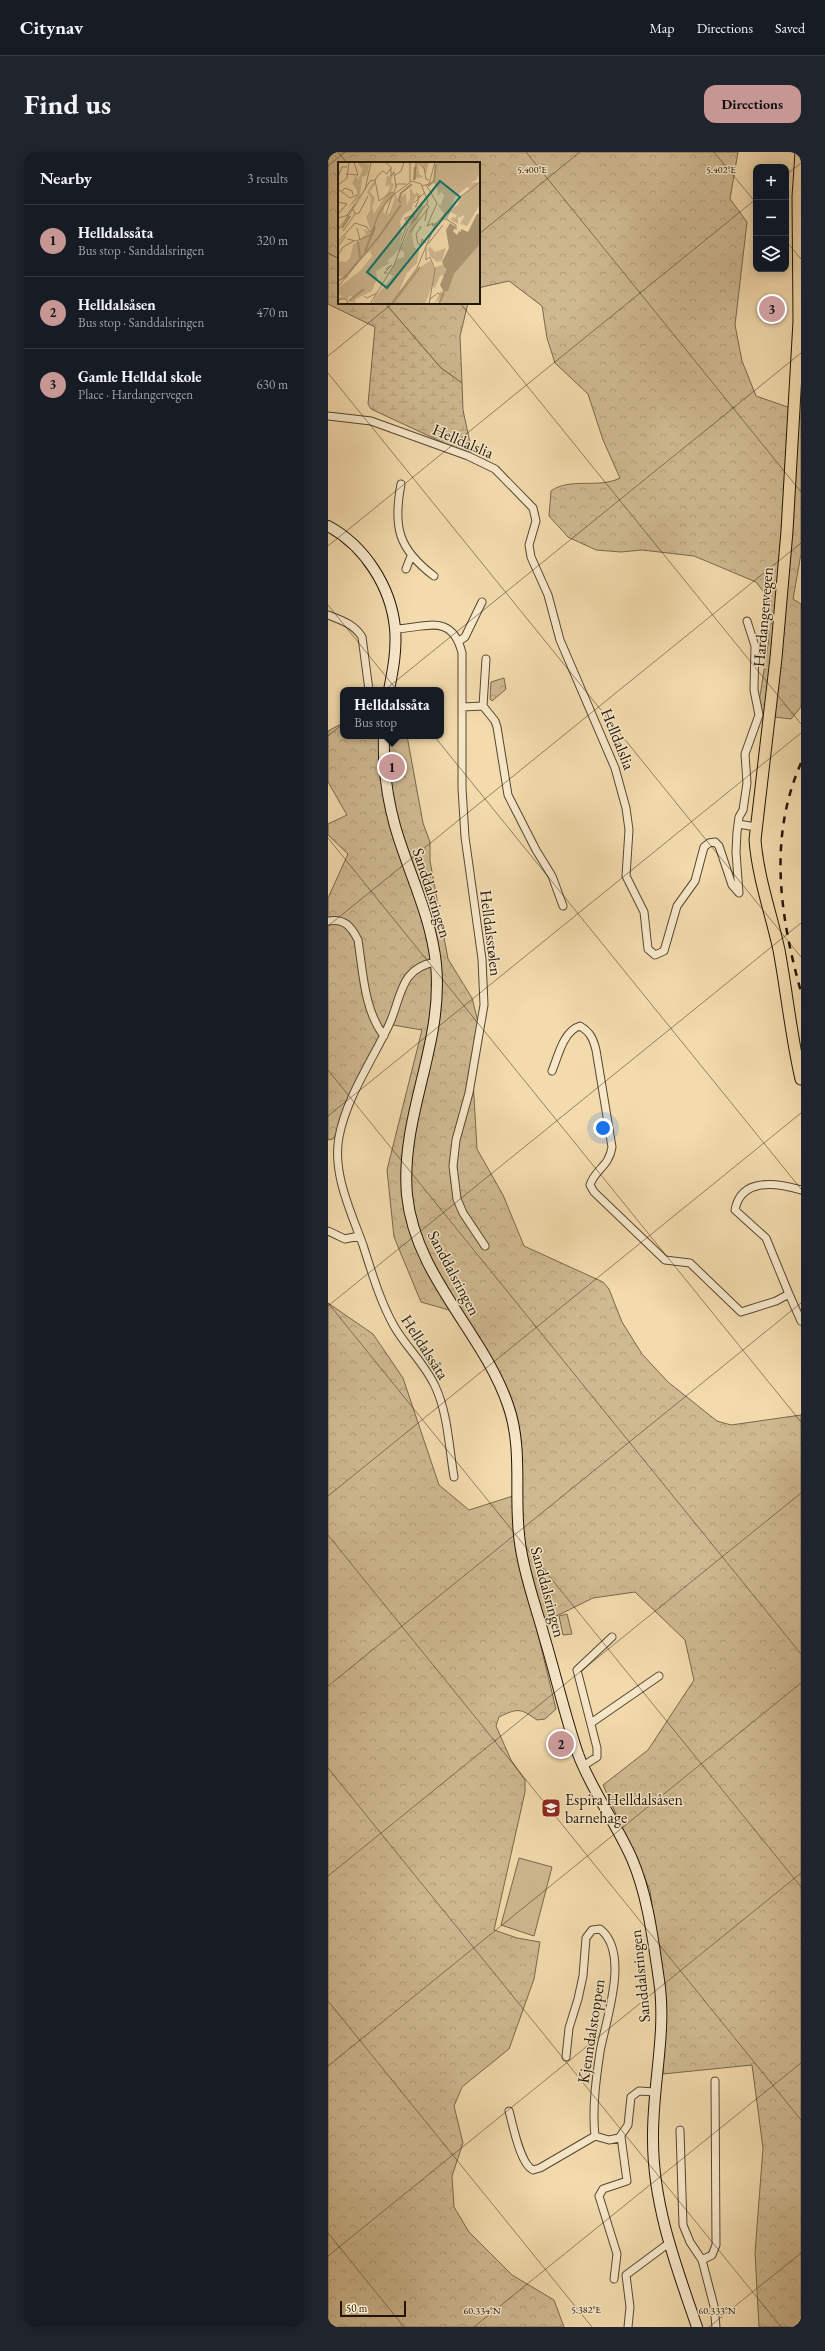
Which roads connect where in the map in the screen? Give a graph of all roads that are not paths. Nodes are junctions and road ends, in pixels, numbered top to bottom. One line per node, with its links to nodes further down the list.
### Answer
1 (801, 152): 2 (main road, Hardangervegen)
2 (798, 385): 21 (main road, Hardangervegen)
3 (328, 416): 20 (street, Helldalslia)
4 (401, 484): 6 (street)
5 (328, 526): 12 (main road)
6 (411, 556): 7 (street); 8 (street)
7 (406, 569)
8 (434, 576)
9 (482, 602): 13 (street)
10 (328, 615): 15 (street)
11 (747, 621): 20 (street, Helldalslia)
12 (395, 629): 13 (street); 16 (main road)
13 (459, 641): 18 (street, Helldalsstølen)
14 (486, 659): 17 (street)
15 (369, 687)
16 (390, 687)
17 (483, 706): 18 (street); 22 (street)
18 (462, 708): 31 (street, Helldalsstølen)
19 (384, 739): 24 (main road, Sanddalsringen)
20 (738, 824): 21 (street)
21 (756, 827): 27 (main road, Hardangervegen)
22 (563, 906)
23 (328, 921): 25 (street)
24 (436, 962): 25 (street, Helldalssåta); 38 (main road, Sanddalsringen)
25 (384, 1036): 30 (street, Helldalssåta)
26 (552, 1071): 32 (street)
27 (801, 1079)
28 (801, 1190): 32 (street)
29 (328, 1232): 30 (street)
30 (360, 1236): 34 (street, Helldalssåta)
31 (485, 1246)
32 (789, 1294): 33 (street)
33 (801, 1321)
34 (454, 1477)
35 (612, 1637): 37 (street)
36 (659, 1676): 37 (street)
37 (591, 1723): 38 (street)
38 (583, 1766): 41 (main road, Sanddalsringen)
39 (566, 2057): 44 (street, Kjenndalstoppen)
40 (715, 2081): 47 (street)
41 (655, 2092): 45 (street); 46 (main road, Sanddalsringen)
42 (509, 2111): 44 (street)
43 (680, 2130): 47 (street)
44 (595, 2136): 45 (street)
45 (621, 2137): 48 (street)
46 (669, 2243): 49 (street); 50 (main road, Sanddalsringen)
47 (702, 2260): 51 (street)
48 (614, 2279)
49 (628, 2327)
50 (697, 2327)
51 (716, 2327)

